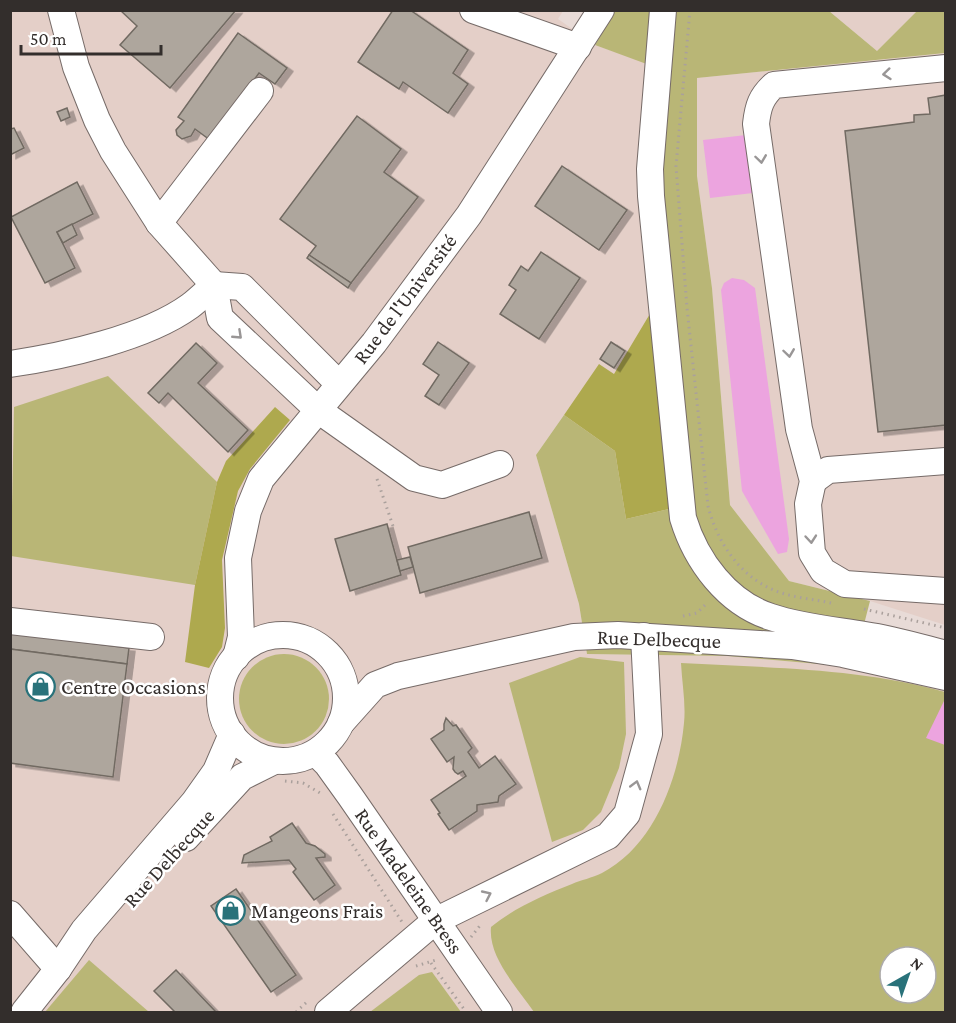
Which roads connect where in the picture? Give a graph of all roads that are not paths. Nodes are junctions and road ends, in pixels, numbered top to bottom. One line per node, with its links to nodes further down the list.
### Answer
1 (61, 10): 8 (street)
2 (473, 10): 5 (street)
3 (601, 10): 5 (street, Rue de l'Université)
4 (663, 10): 22 (street)
5 (578, 47): 11 (street, Rue de l'Université)
6 (945, 68): 15 (street, one-way to 15)
7 (260, 91): 8 (street)
8 (159, 223): 9 (street)
9 (214, 285): 10 (street); 11 (street); 12 (street, one-way to 12)
10 (10, 364)
11 (339, 384): 12 (street, Rue de l'Université)
12 (318, 410): 14 (street); 17 (street, Rue de l'Université)
13 (945, 461): 15 (street)
14 (500, 464)
15 (813, 482): 16 (street, one-way to 16)
16 (945, 591)
17 (240, 594): 19 (street); 23 (street, Rue de l'Université)
18 (10, 621): 21 (street)
19 (280, 636): 23 (street); 24 (street)
20 (644, 636): 25 (street, Rue Delbecque); 26 (street, Rue Delbecque); 32 (street, one-way to 20)
21 (151, 637)
22 (945, 654)
23 (236, 657): 28 (street)
24 (336, 664): 26 (street); 27 (street)
25 (945, 677)
26 (375, 685): 27 (street, Rue Delbecque)
27 (342, 723): 29 (street)
28 (232, 734): 30 (street); 33 (street, Rue Delbecque)
29 (316, 753): 30 (street); 32 (street, Rue Madeleine Bress)
30 (276, 771): 33 (street, Rue Delbecque)
31 (10, 914): 33 (street)
32 (435, 921): 35 (street); 36 (street, Rue Madeleine Bress)
33 (62, 964): 34 (street, Rue Delbecque)
34 (24, 1012)
35 (328, 1012)
36 (499, 1012)

